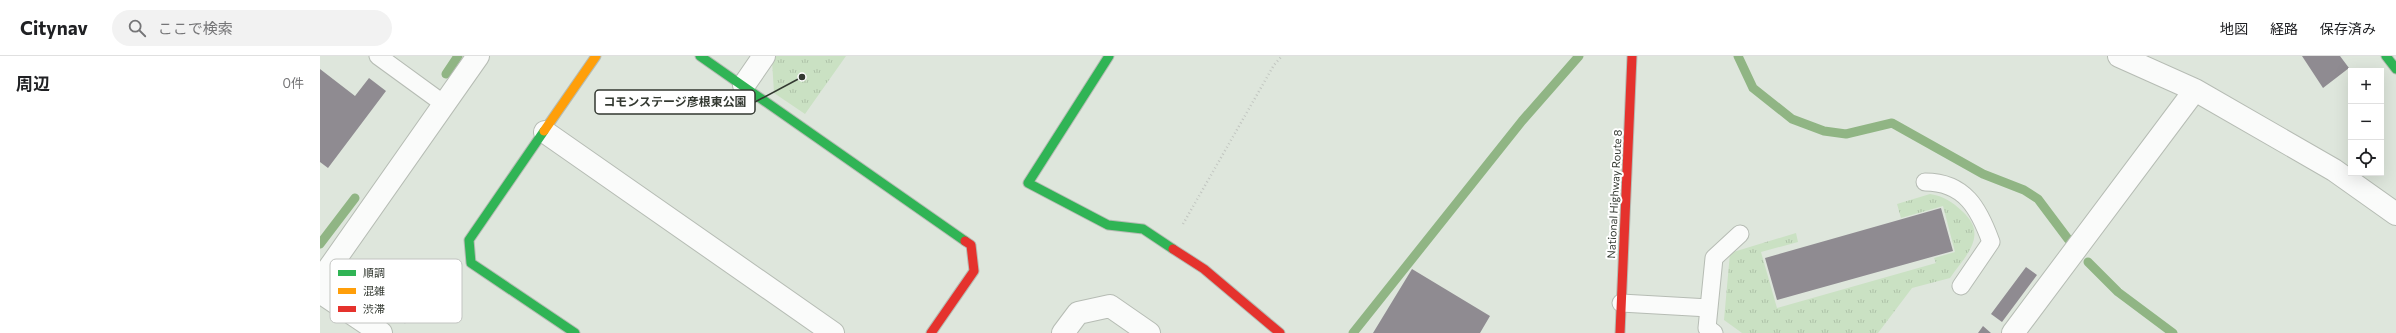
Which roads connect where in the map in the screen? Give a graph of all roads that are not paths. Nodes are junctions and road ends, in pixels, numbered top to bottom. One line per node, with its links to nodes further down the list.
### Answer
1 (378, 56): 11 (lane)
2 (478, 56): 11 (street)
3 (596, 56): 12 (main road)
4 (700, 56): 9 (main road)
5 (764, 56): 9 (street)
6 (1109, 56): 31 (main road)
7 (1632, 56): 22 (main road, National Highway Route 8)
8 (2119, 56): 10 (street)
9 (744, 85): 28 (main road)
10 (2195, 90): 14 (street); 34 (street)
11 (444, 104): 16 (street)
12 (545, 132): 25 (street); 27 (main road)
13 (1925, 182): 19 (lane)
14 (2396, 214)
15 (1740, 234): 23 (lane)
16 (335, 259)
17 (330, 267): 18 (street)
18 (320, 281)
19 (1961, 286)
20 (320, 292): 21 (street)
21 (330, 299)
22 (1621, 303): 23 (lane); 32 (main road, National Highway Route 8)
23 (1709, 308): 33 (lane)
24 (366, 323): 26 (street)
25 (829, 332)
26 (381, 333)
27 (575, 333)
28 (931, 333)
29 (1063, 333): 30 (street)
30 (1149, 333)
31 (1280, 333)
32 (1620, 333)
33 (1714, 333)
34 (2013, 333)

